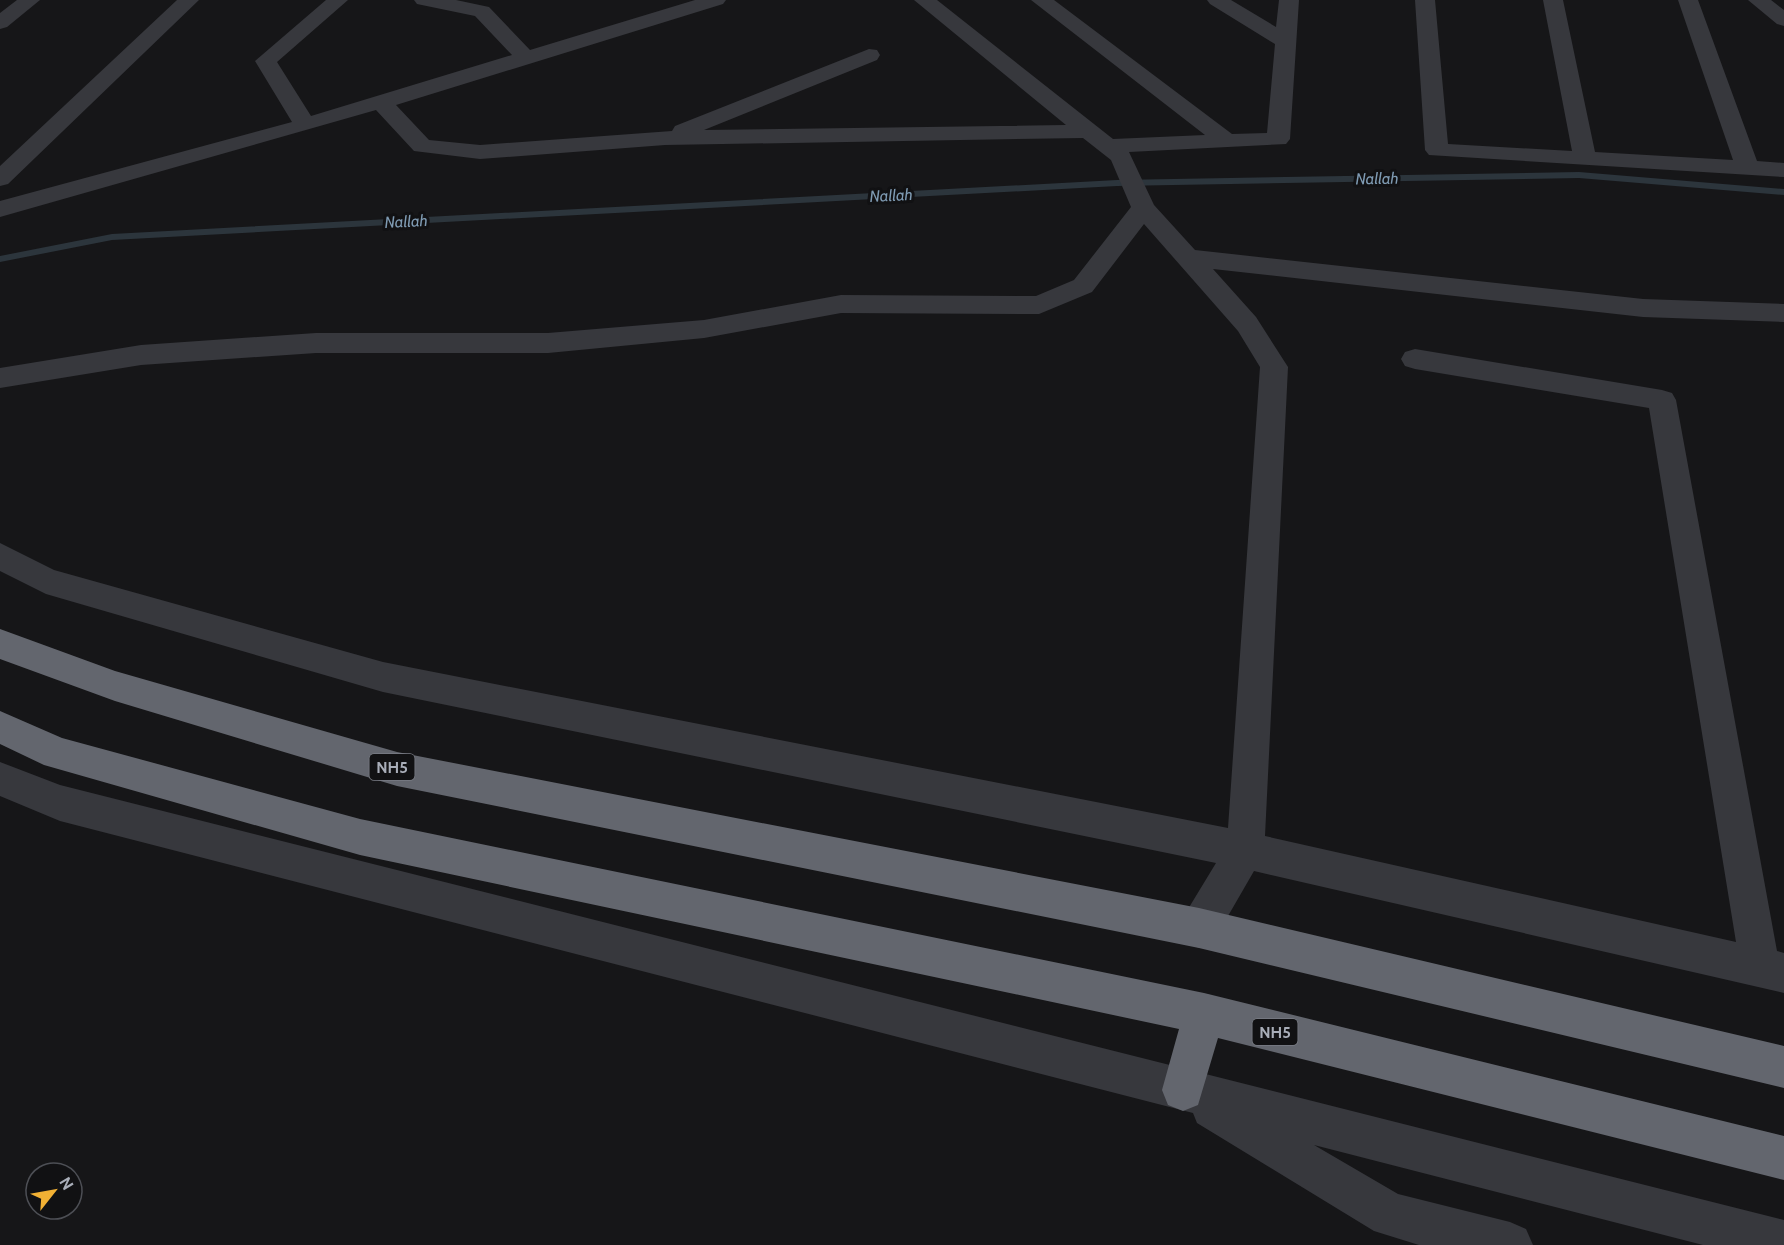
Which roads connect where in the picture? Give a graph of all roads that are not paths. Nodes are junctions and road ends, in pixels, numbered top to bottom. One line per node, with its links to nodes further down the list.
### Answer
1 (30, 0): 15 (street)
2 (189, 0): 28 (street)
3 (338, 0): 20 (street)
4 (424, 0): 18 (street)
5 (924, 0): 21 (street)
6 (1041, 0): 23 (street)
7 (1217, 0): 16 (street)
8 (1289, 0): 16 (street)
9 (1425, 0): 25 (street)
10 (1553, 0): 25 (street)
11 (1688, 0): 26 (street)
12 (1758, 0): 14 (street)
13 (705, 1): 18 (street)
14 (1784, 20)
15 (0, 23)
16 (1286, 42): 23 (street)
17 (869, 56): 22 (street)
18 (526, 58): 19 (street)
19 (381, 102): 20 (street); 22 (street)
20 (305, 125): 30 (street)
21 (1089, 131): 22 (street); 24 (street)
22 (665, 138)
23 (1227, 141): 24 (street)
24 (1114, 152): 29 (street)
25 (1585, 159): 26 (street)
26 (1748, 168): 27 (street)
27 (1784, 170)
28 (0, 179)
29 (1143, 208): 31 (street); 34 (street)
30 (0, 209)
31 (1188, 258): 32 (street); 39 (street)
32 (1784, 314)
33 (1415, 358): 41 (street)
34 (0, 378)
35 (0, 556): 39 (street)
36 (0, 644): 40 (highway, NH5)
37 (0, 727): 42 (highway, NH5)
38 (0, 779): 44 (street)
39 (1245, 850): 40 (street); 41 (street)
40 (1200, 928): 43 (highway, NH5)
41 (1772, 970)
42 (1204, 1014): 44 (highway); 45 (highway, NH5)
43 (1784, 1067)
44 (1183, 1090): 46 (street); 47 (street)
45 (1784, 1158)
46 (1784, 1243)
47 (1510, 1245)

